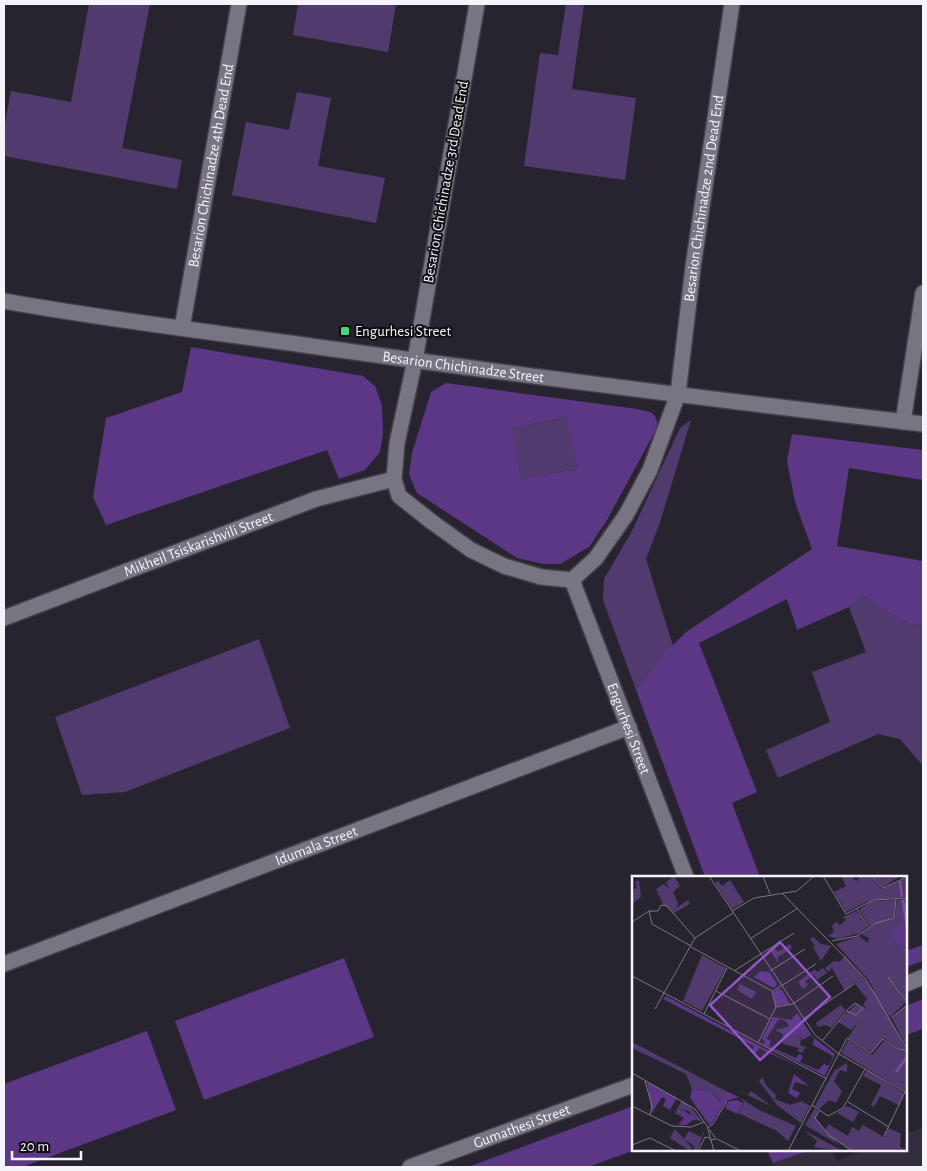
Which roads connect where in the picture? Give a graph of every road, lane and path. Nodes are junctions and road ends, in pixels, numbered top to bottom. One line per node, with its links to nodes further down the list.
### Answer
1 (239, 4): 6 (street, Besarion Chichinadze 4th Dead End)
2 (477, 4): 7 (street, Besarion Chichinadze 3rd Dead End)
3 (732, 4): 8 (street, Besarion Chichinadze 2nd Dead End)
4 (923, 293): 9 (street)
5 (4, 301): 6 (street, Besarion Chichinadze Street)
6 (182, 328): 7 (street, Besarion Chichinadze Street)
7 (414, 360): 8 (street, Besarion Chichinadze Street); 11 (street)
8 (678, 394): 9 (street, Besarion Chichinadze Street); 12 (street)
9 (903, 422): 10 (street, Besarion Chichinadze Street)
10 (923, 424)
11 (394, 479): 12 (street); 13 (street, Mikheil Tsiskarishvili Street)
12 (572, 580): 14 (street, Engurhesi Street)
13 (4, 618)
14 (629, 727): 15 (street, Engurhesi Street); 16 (street, Idumala Street)
15 (686, 876)
16 (4, 964)
17 (923, 977): 18 (street)
18 (907, 984)
19 (632, 1085): 20 (street, Gumathesi Street)
20 (410, 1167)

